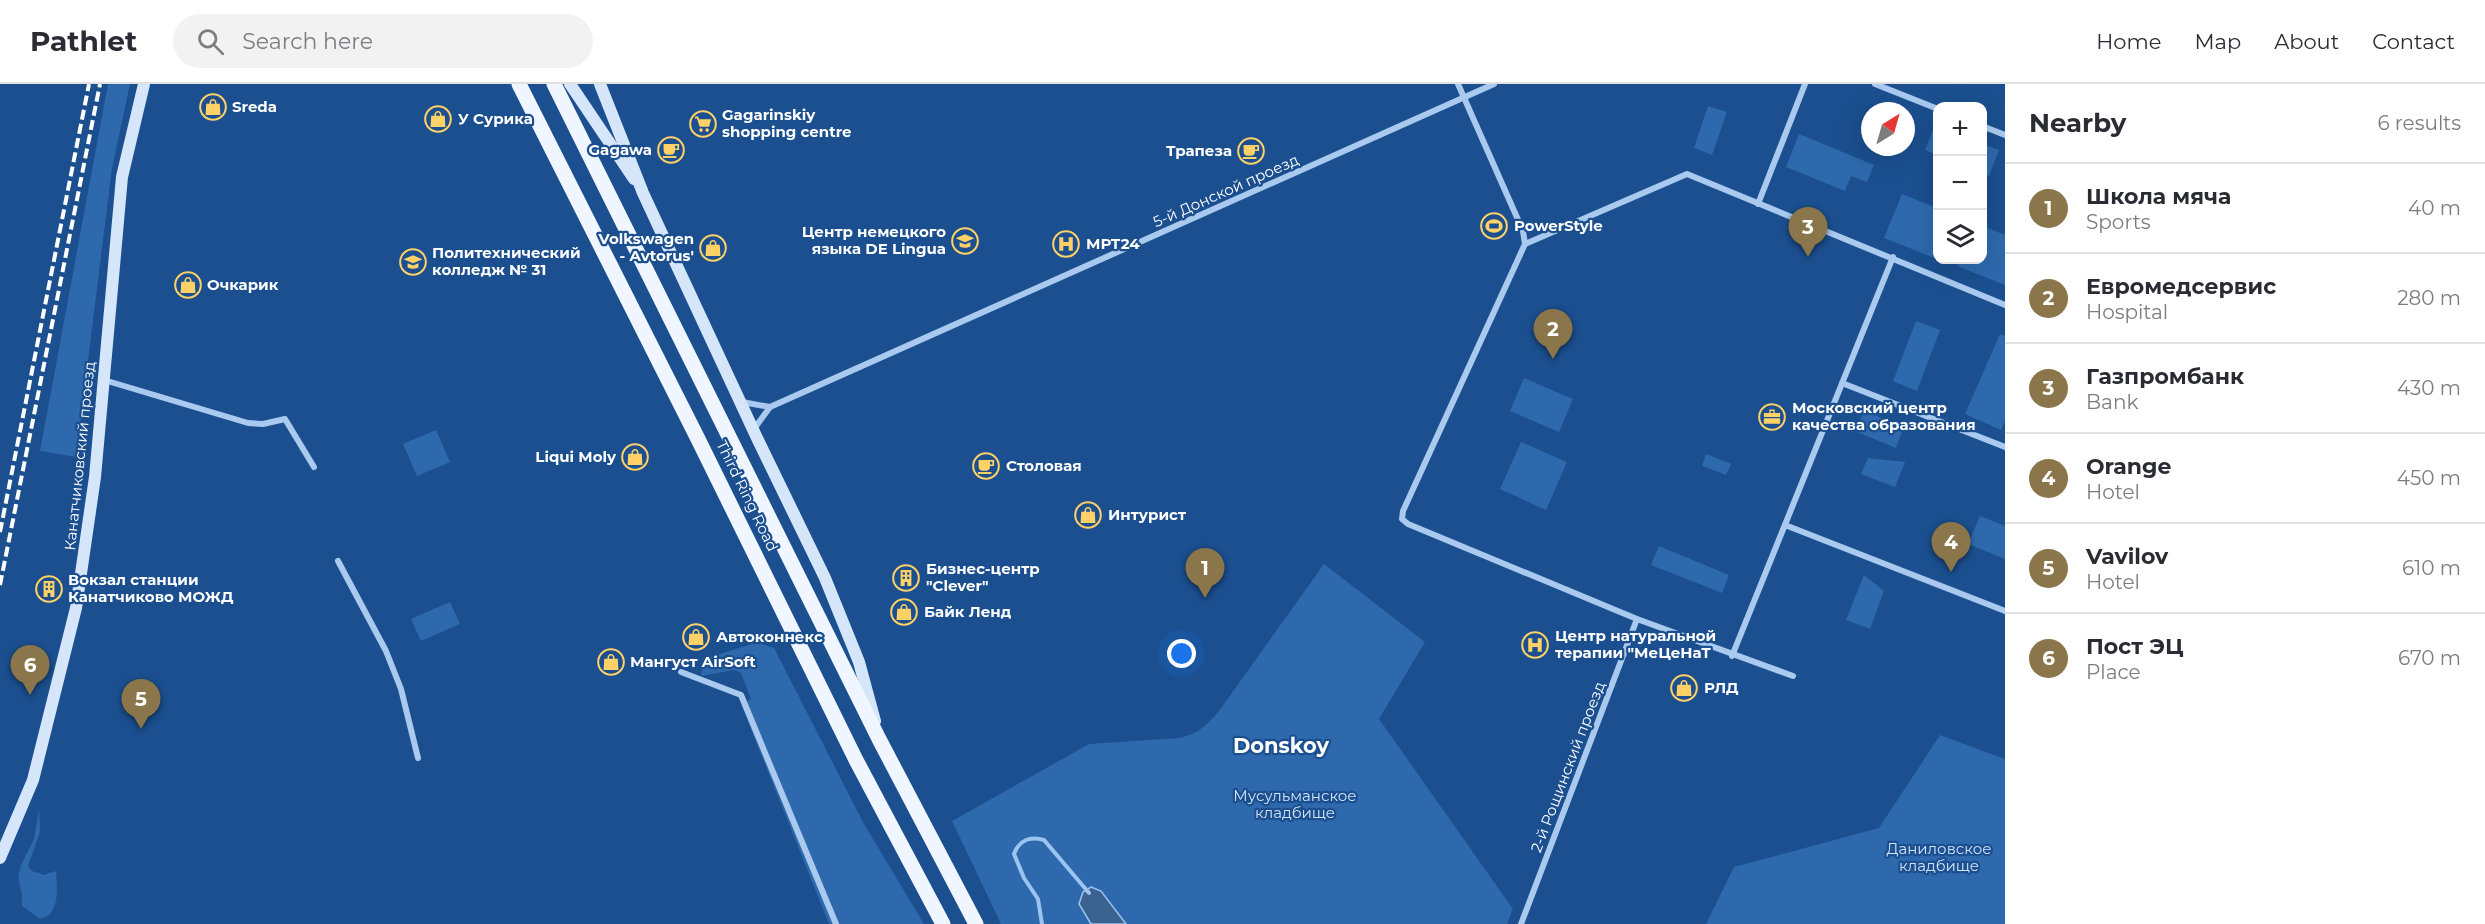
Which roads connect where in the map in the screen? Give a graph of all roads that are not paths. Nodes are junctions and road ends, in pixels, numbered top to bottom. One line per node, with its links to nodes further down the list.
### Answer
1 (144, 84): 19 (street, Канатчиковский проезд)
2 (554, 84): 33 (main road, Third Ring Road)
3 (570, 84): 14 (street)
4 (600, 84): 14 (street)
5 (1458, 84): 10 (street)
6 (1494, 84): 10 (street, 5-й Донской проезд)
7 (1805, 84): 15 (street)
8 (1875, 84): 11 (street)
9 (520, 85): 37 (main road, Third Ring Road)
10 (1464, 97): 16 (street); 22 (street, 5-й Донской проезд)
11 (1933, 107)
12 (1987, 128): 13 (street)
13 (2005, 135)
14 (644, 193): 21 (street)
15 (1758, 204): 16 (street); 17 (street)
16 (1525, 244): 29 (street)
17 (1893, 258): 18 (street); 20 (street)
18 (2005, 305)
19 (103, 380): 25 (street); 35 (street, Канатчиковский проезд)
20 (1842, 382): 24 (street); 26 (street)
21 (742, 402): 22 (street); 23 (street)
22 (770, 407): 23 (street, 5-й Донской проезд)
23 (753, 429): 33 (street)
24 (2005, 447)
25 (314, 467)
26 (1785, 525): 28 (street); 30 (street)
27 (338, 561): 34 (street)
28 (2005, 610)
29 (1637, 619): 30 (street); 39 (street, 2-й Рощинский проезд)
30 (1732, 656): 32 (street)
31 (681, 672): 36 (street)
32 (1793, 676)
33 (879, 739): 38 (main road, Third Ring Road)
34 (418, 759)
35 (0, 858)
36 (836, 924)
37 (943, 924)
38 (976, 924)
39 (1521, 924)

